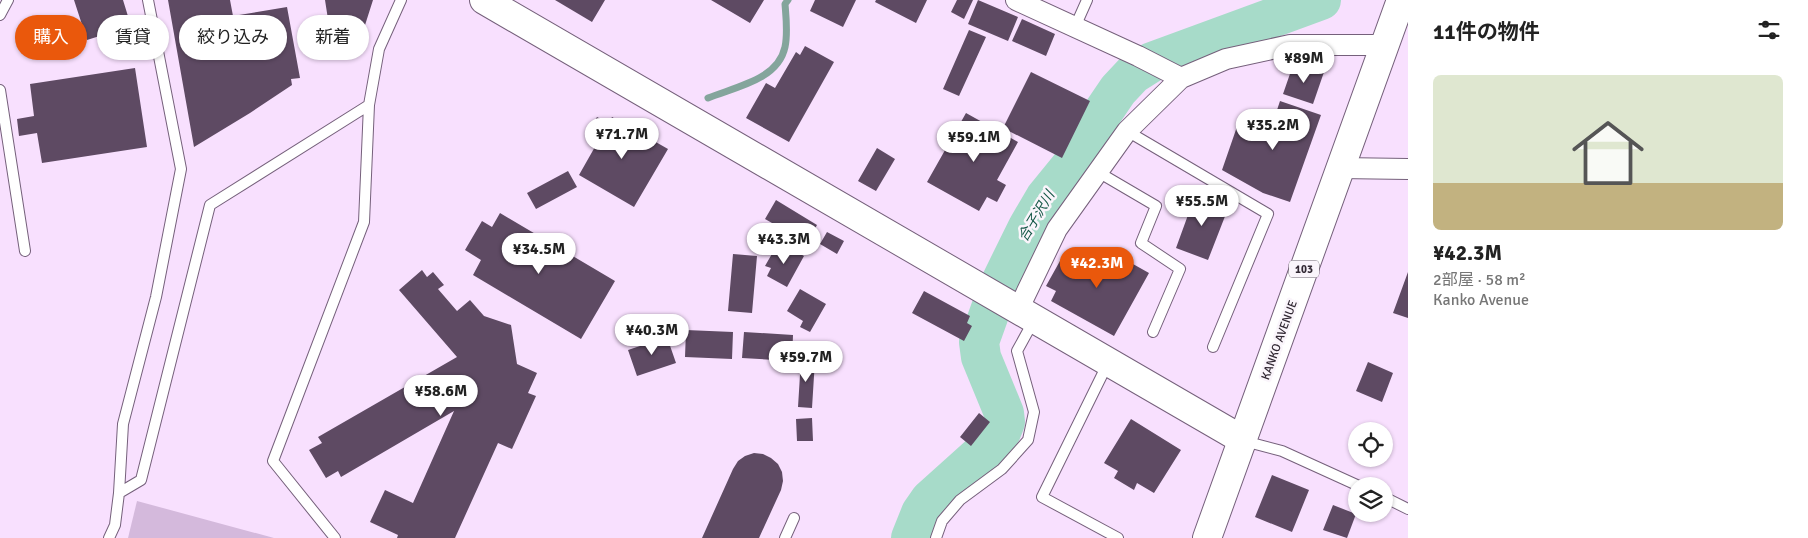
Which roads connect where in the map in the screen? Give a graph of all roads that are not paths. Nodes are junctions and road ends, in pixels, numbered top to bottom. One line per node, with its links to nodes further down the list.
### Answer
1 (8, 0): 9 (lane)
2 (148, 0): 26 (lane)
3 (401, 0): 14 (lane)
4 (484, 0): 20 (main road)
5 (1016, 0): 8 (street)
6 (1087, 0): 10 (lane)
7 (1401, 0): 11 (main road, KANKO AVENUE / 103)
8 (1046, 6): 10 (street)
9 (0, 15)
10 (1075, 27): 12 (street)
11 (1384, 45): 12 (street); 16 (main road, KANKO AVENUE / 103)
12 (1173, 74): 15 (street)
13 (0, 90): 19 (lane)
14 (368, 105): 26 (lane); 31 (lane)
15 (1128, 131): 18 (street); 22 (lane)
16 (1340, 168): 17 (street); 24 (main road, KANKO AVENUE / 103)
17 (1408, 168)
18 (1098, 172): 20 (street); 21 (lane)
19 (25, 251)
20 (1022, 312): 23 (main road); 33 (lane)
21 (1153, 332)
22 (1213, 347)
23 (1109, 362): 24 (main road); 34 (lane)
24 (1243, 440): 25 (lane); 35 (main road, KANKO AVENUE / 103)
25 (1348, 481)
26 (119, 493): 30 (lane)
27 (1393, 502): 28 (lane)
28 (1408, 508)
29 (794, 518): 32 (lane)
30 (109, 538)
31 (335, 538)
32 (785, 538)
33 (936, 538)
34 (1118, 538)
35 (1207, 538)

